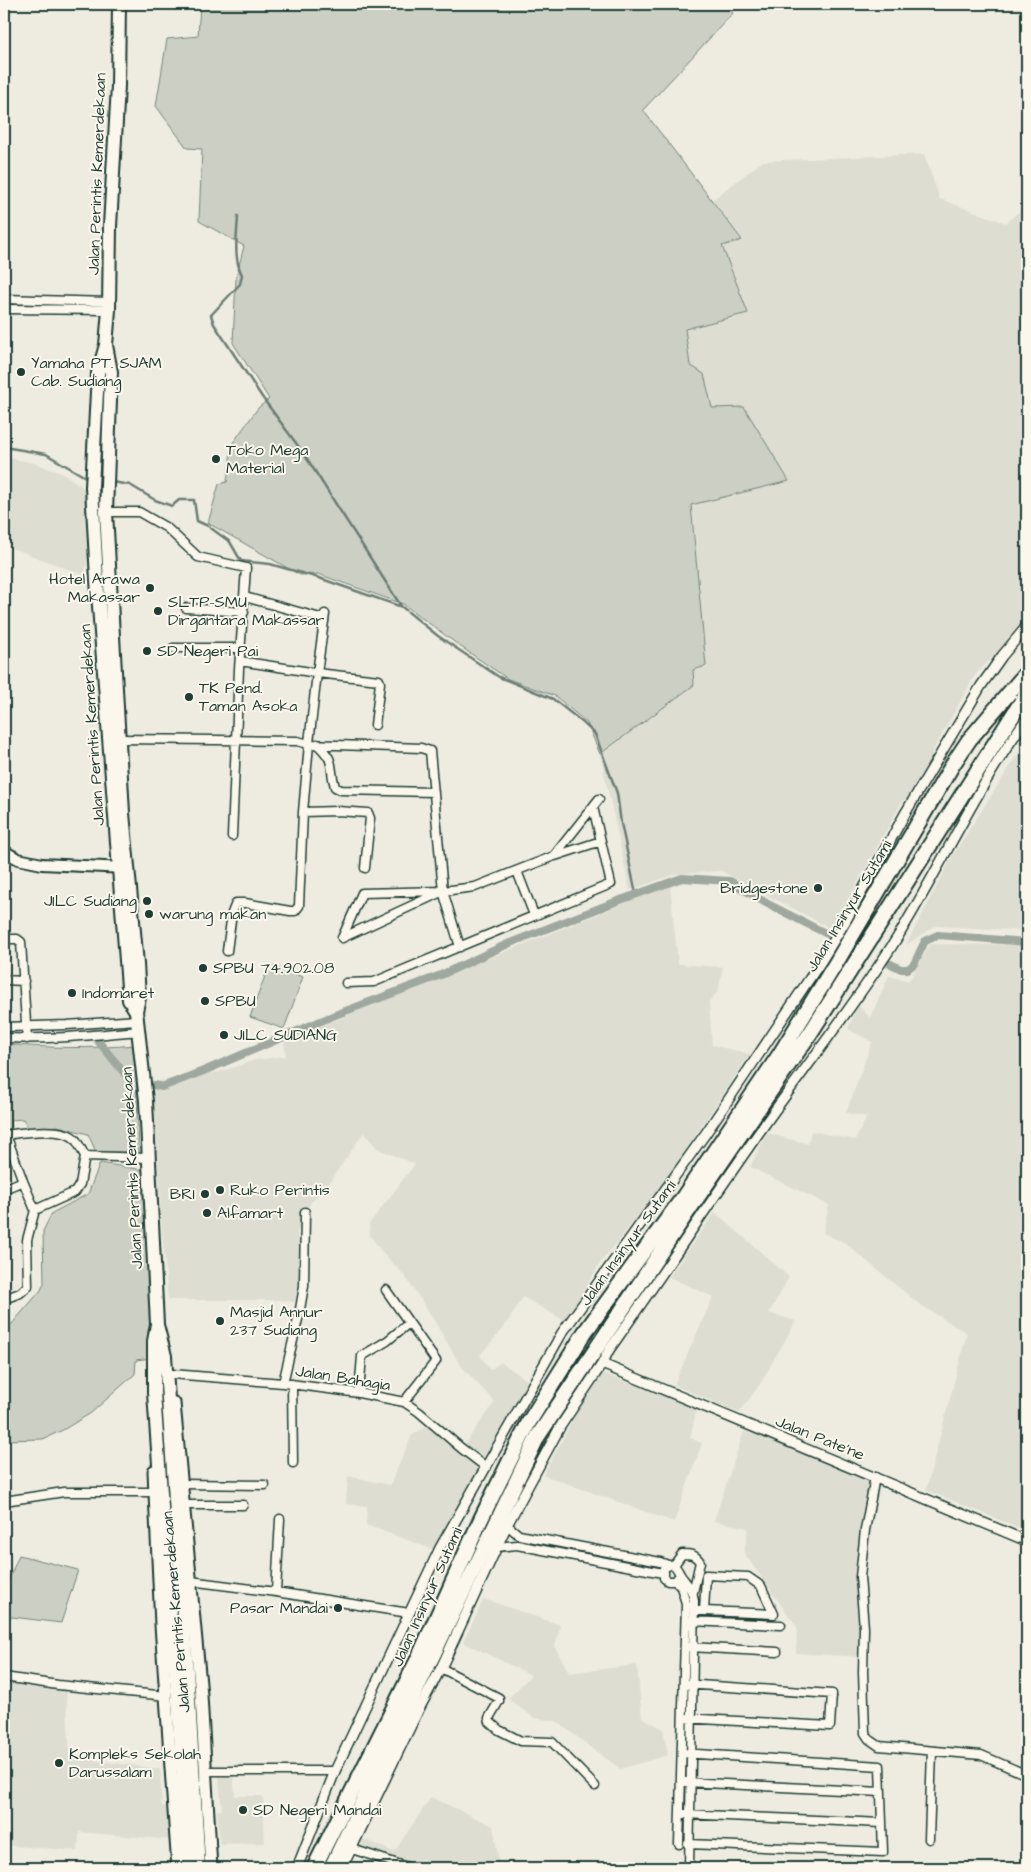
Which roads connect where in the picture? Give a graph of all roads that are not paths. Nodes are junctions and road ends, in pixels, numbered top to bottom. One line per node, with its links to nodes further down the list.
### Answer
1 (119, 4): 3 (highway, Jalan Perintis Kemerdekaan)
2 (4, 299): 3 (street)
3 (109, 306): 4 (street); 5 (highway, Jalan Perintis Kemerdekaan)
4 (4, 309)
5 (106, 345): 6 (highway, Jalan Perintis Kemerdekaan); 30 (highway, Jalan Perintis Kemerdekaan)
6 (106, 512): 7 (street); 19 (highway, Jalan Perintis Kemerdekaan)
7 (245, 597): 9 (street); 15 (street)
8 (186, 608): 9 (street)
9 (244, 612): 12 (street)
10 (1027, 626): 64 (street)
11 (173, 648): 12 (street)
12 (241, 648): 13 (street)
13 (240, 661): 15 (street); 20 (street)
14 (1027, 672): 121 (highway, Jalan Insinyur Sutami)
15 (317, 673): 18 (street); 21 (street)
16 (1027, 693): 122 (highway, Jalan Insinyur Sutami)
17 (1027, 718): 57 (street)
18 (375, 725)
19 (118, 738): 20 (street); 30 (highway, Jalan Perintis Kemerdekaan)
20 (237, 740): 21 (street); 26 (street)
21 (311, 744): 22 (street); 22 (street); 25 (street)
22 (434, 792): 33 (street)
23 (599, 798): 24 (street)
24 (592, 807): 27 (street); 29 (street)
25 (303, 812): 31 (street); 37 (street)
26 (232, 836)
27 (601, 841): 29 (street); 34 (street)
28 (4, 850): 30 (main road)
29 (554, 856): 32 (street)
30 (123, 868): 41 (highway, Jalan Perintis Kemerdekaan)
31 (364, 868)
32 (517, 871): 33 (street); 34 (street)
33 (443, 891): 33 (street); 36 (street)
34 (534, 915): 36 (street)
35 (4, 939): 39 (street)
36 (460, 947): 40 (street)
37 (227, 951)
38 (4, 980): 39 (street)
39 (24, 981): 42 (street)
40 (346, 983)
41 (138, 1021): 42 (street); 45 (street); 48 (highway, Jalan Perintis Kemerdekaan)
42 (26, 1026): 43 (street); 45 (street)
43 (4, 1027)
44 (4, 1038): 45 (street)
45 (27, 1039)
46 (5, 1135): 47 (street); 49 (street)
47 (85, 1156): 48 (street); 51 (street)
48 (149, 1158): 56 (highway, Jalan Perintis Kemerdekaan)
49 (23, 1181): 50 (street); 51 (street)
50 (4, 1189)
51 (35, 1210): 54 (street)
52 (305, 1212): 59 (street)
53 (386, 1290): 55 (street)
54 (4, 1299)
55 (409, 1323): 61 (street); 62 (street)
56 (159, 1356): 58 (main road, Jalan Perintis Kemerdekaan); 68 (main road, Jalan Perintis Kemerdekaan); 117 (highway, Jalan Perintis Kemerdekaan); 118 (highway, Jalan Perintis Kemerdekaan)
57 (602, 1364): 65 (street, Jalan Pate'ne); 73 (street)
58 (172, 1374): 59 (street, Jalan Bahagia); 66 (main road, Jalan Perintis Kemerdekaan)
59 (283, 1383): 60 (street, Jalan Bahagia)
60 (292, 1384): 61 (street, Jalan Bahagia); 63 (street)
61 (359, 1393): 62 (street, Jalan Bahagia)
62 (404, 1402): 64 (street, Jalan Bahagia)
63 (293, 1463)
64 (486, 1467): 87 (street)
65 (875, 1477): 75 (street, Jalan Pate'ne); 99 (street)
66 (182, 1484): 67 (street); 70 (main road, Jalan Perintis Kemerdekaan)
67 (265, 1485)
68 (154, 1492): 69 (street); 96 (main road, Jalan Perintis Kemerdekaan)
69 (4, 1502)
70 (183, 1505): 71 (street); 81 (main road, Jalan Perintis Kemerdekaan)
71 (243, 1505)
72 (280, 1519): 83 (street)
73 (507, 1525): 74 (street); 77 (street)
74 (519, 1535): 76 (street); 78 (street)
75 (1027, 1541)
76 (517, 1545): 77 (street); 79 (street)
77 (497, 1547): 92 (street)
78 (671, 1565): 79 (street); 80 (street); 84 (street)
79 (663, 1573): 82 (street)
80 (680, 1574): 82 (street); 84 (street)
81 (190, 1581): 83 (street); 102 (main road, Jalan Perintis Kemerdekaan)
82 (675, 1581): 88 (street)
83 (276, 1592): 87 (street)
84 (693, 1594): 85 (street)
85 (694, 1611): 86 (street); 88 (street)
86 (704, 1611): 86 (street)
87 (409, 1614): 103 (street)
88 (690, 1621): 89 (street); 90 (street)
89 (781, 1625)
90 (689, 1647): 91 (street); 94 (street); 95 (street)
91 (777, 1652)
92 (441, 1668): 107 (street); 115 (street)
93 (4, 1677): 96 (street)
94 (684, 1684): 95 (street); 97 (street)
95 (693, 1684): 98 (street); 98 (street)
96 (166, 1696): 116 (main road, Jalan Perintis Kemerdekaan)
97 (683, 1718): 98 (street); 100 (street)
98 (692, 1718): 101 (street)
99 (932, 1751): 104 (street); 112 (street)
100 (682, 1753): 101 (street); 105 (street)
101 (691, 1754): 106 (street); 108 (street)
102 (205, 1771): 103 (street); 119 (main road, Jalan Perintis Kemerdekaan)
103 (335, 1771): 120 (street)
104 (1027, 1775)
105 (681, 1782): 106 (street); 109 (street)
106 (690, 1782): 108 (street); 110 (street)
107 (595, 1786)
108 (881, 1792): 111 (street)
109 (680, 1813): 110 (street); 113 (street)
110 (689, 1814): 111 (street); 114 (street)
111 (882, 1823): 114 (street)
112 (929, 1839)
113 (679, 1844)
114 (688, 1844): 125 (street)
115 (352, 1849): 123 (street); 124 (street)
116 (178, 1868)
117 (188, 1868)
118 (199, 1868)
119 (211, 1868)
120 (297, 1868)
121 (314, 1868)
122 (331, 1868)
123 (342, 1868)
124 (410, 1868)
125 (689, 1868)

